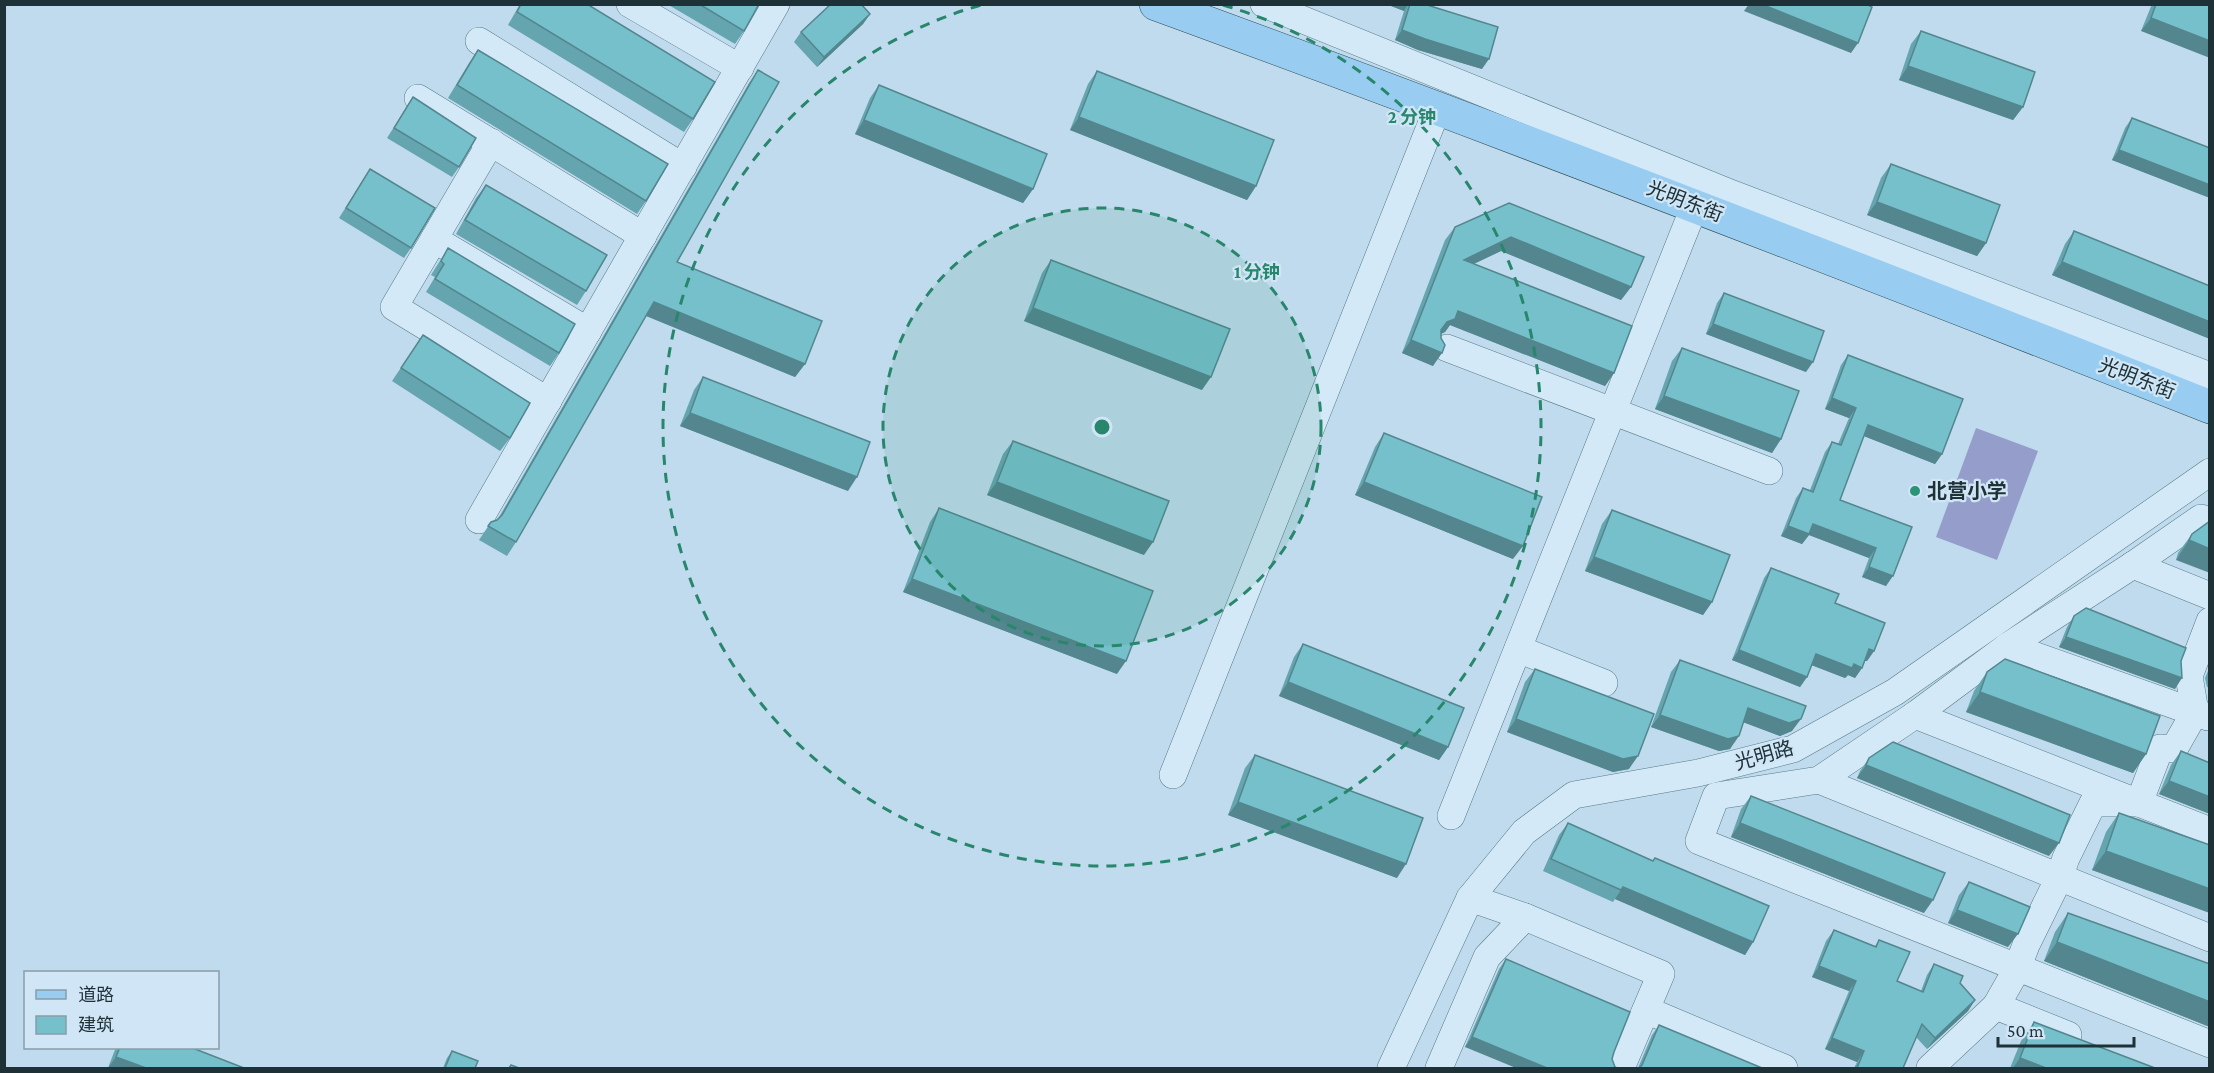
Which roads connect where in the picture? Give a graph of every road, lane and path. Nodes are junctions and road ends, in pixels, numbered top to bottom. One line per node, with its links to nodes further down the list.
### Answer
1 (630, 4): 6 (street)
2 (776, 4): 6 (street)
3 (1156, 4): 8 (main road, 光明东街)
4 (1264, 4): 16 (street)
5 (478, 41): 10 (street)
6 (740, 68): 10 (street)
7 (418, 98): 9 (street)
8 (1438, 107): 11 (main road, 光明东街); 32 (street)
9 (491, 142): 12 (street); 13 (street)
10 (683, 167): 12 (street)
11 (1695, 205): 18 (main road, 光明东街); 19 (street)
12 (643, 236): 14 (street)
13 (434, 239): 14 (street); 17 (street)
14 (588, 331): 17 (street)
15 (1447, 348): 19 (street)
16 (2210, 376)
17 (548, 401): 22 (street)
18 (2210, 406)
19 (1613, 411): 20 (street); 28 (street)
20 (1769, 471)
21 (2210, 472): 38 (street, 光明路)
22 (479, 520)
23 (2210, 521): 24 (street)
24 (2133, 565): 25 (street); 27 (street)
25 (2210, 596)
26 (2210, 621): 31 (street)
27 (2008, 646): 30 (street); 31 (street)
28 (1518, 649): 29 (street); 35 (street)
29 (1604, 683)
30 (1915, 715): 33 (street); 34 (street)
31 (2202, 715): 34 (street)
32 (1173, 775)
33 (1819, 780): 37 (street); 41 (street)
34 (2139, 803): 36 (street); 37 (street)
35 (1451, 816)
36 (2210, 831)
37 (2060, 878): 40 (street); 41 (street)
38 (1470, 898): 39 (street); 46 (street, 光明路)
39 (1525, 917): 43 (street); 47 (street)
40 (2210, 938)
41 (2017, 969): 42 (street); 44 (street)
42 (1996, 1006): 45 (street); 50 (street)
43 (1646, 1010): 48 (street); 49 (street)
44 (2210, 1044)
45 (2095, 1046)
46 (1391, 1068)
47 (1439, 1068)
48 (1621, 1068)
49 (1784, 1068)
50 (1930, 1068)

